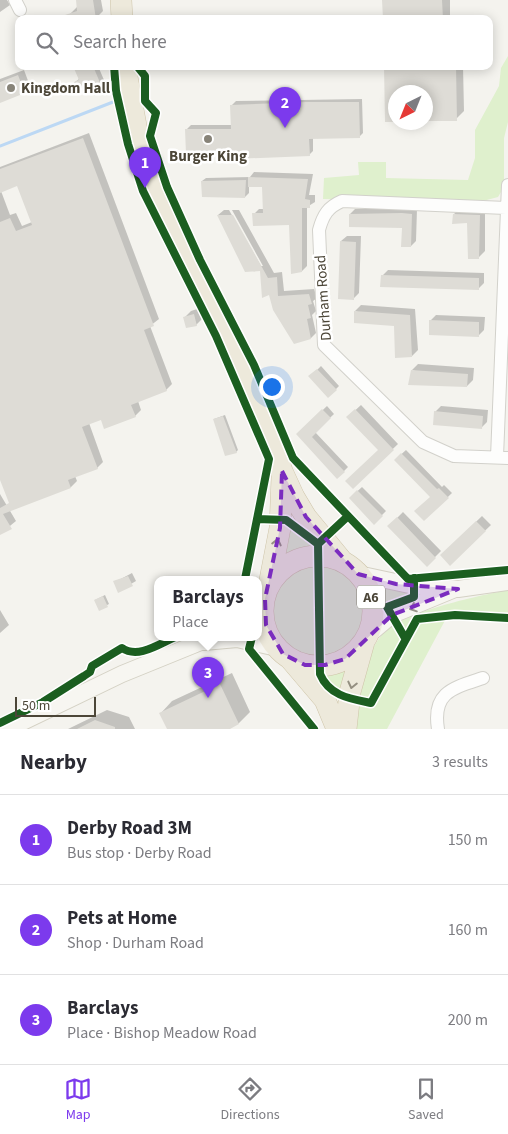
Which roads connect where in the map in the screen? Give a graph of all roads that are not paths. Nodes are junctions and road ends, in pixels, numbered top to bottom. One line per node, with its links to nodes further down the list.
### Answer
1 (121, 0): 2 (highway)
2 (122, 15)
3 (126, 70): 7 (highway, A6)
4 (508, 184): 5 (street)
5 (506, 208): 6 (street); 6 (street, Durham Road)
6 (503, 458)
7 (282, 471): 8 (highway, A6); 11 (highway, A6, one-way to 7)
8 (351, 568): 10 (street); 11 (highway); 12 (highway, A6)
9 (508, 582): 10 (street)
10 (458, 588): 12 (street, one-way to 12)
11 (264, 598): 15 (highway, A6)
12 (365, 639): 15 (highway); 20 (highway, A6, one-way to 20)
13 (204, 641): 17 (street)
14 (246, 641): 15 (street)
15 (284, 654): 19 (highway, A6)
16 (477, 677): 21 (street)
17 (29, 725): 18 (street)
18 (8, 729)
19 (337, 729)
20 (346, 729)
21 (438, 729)

